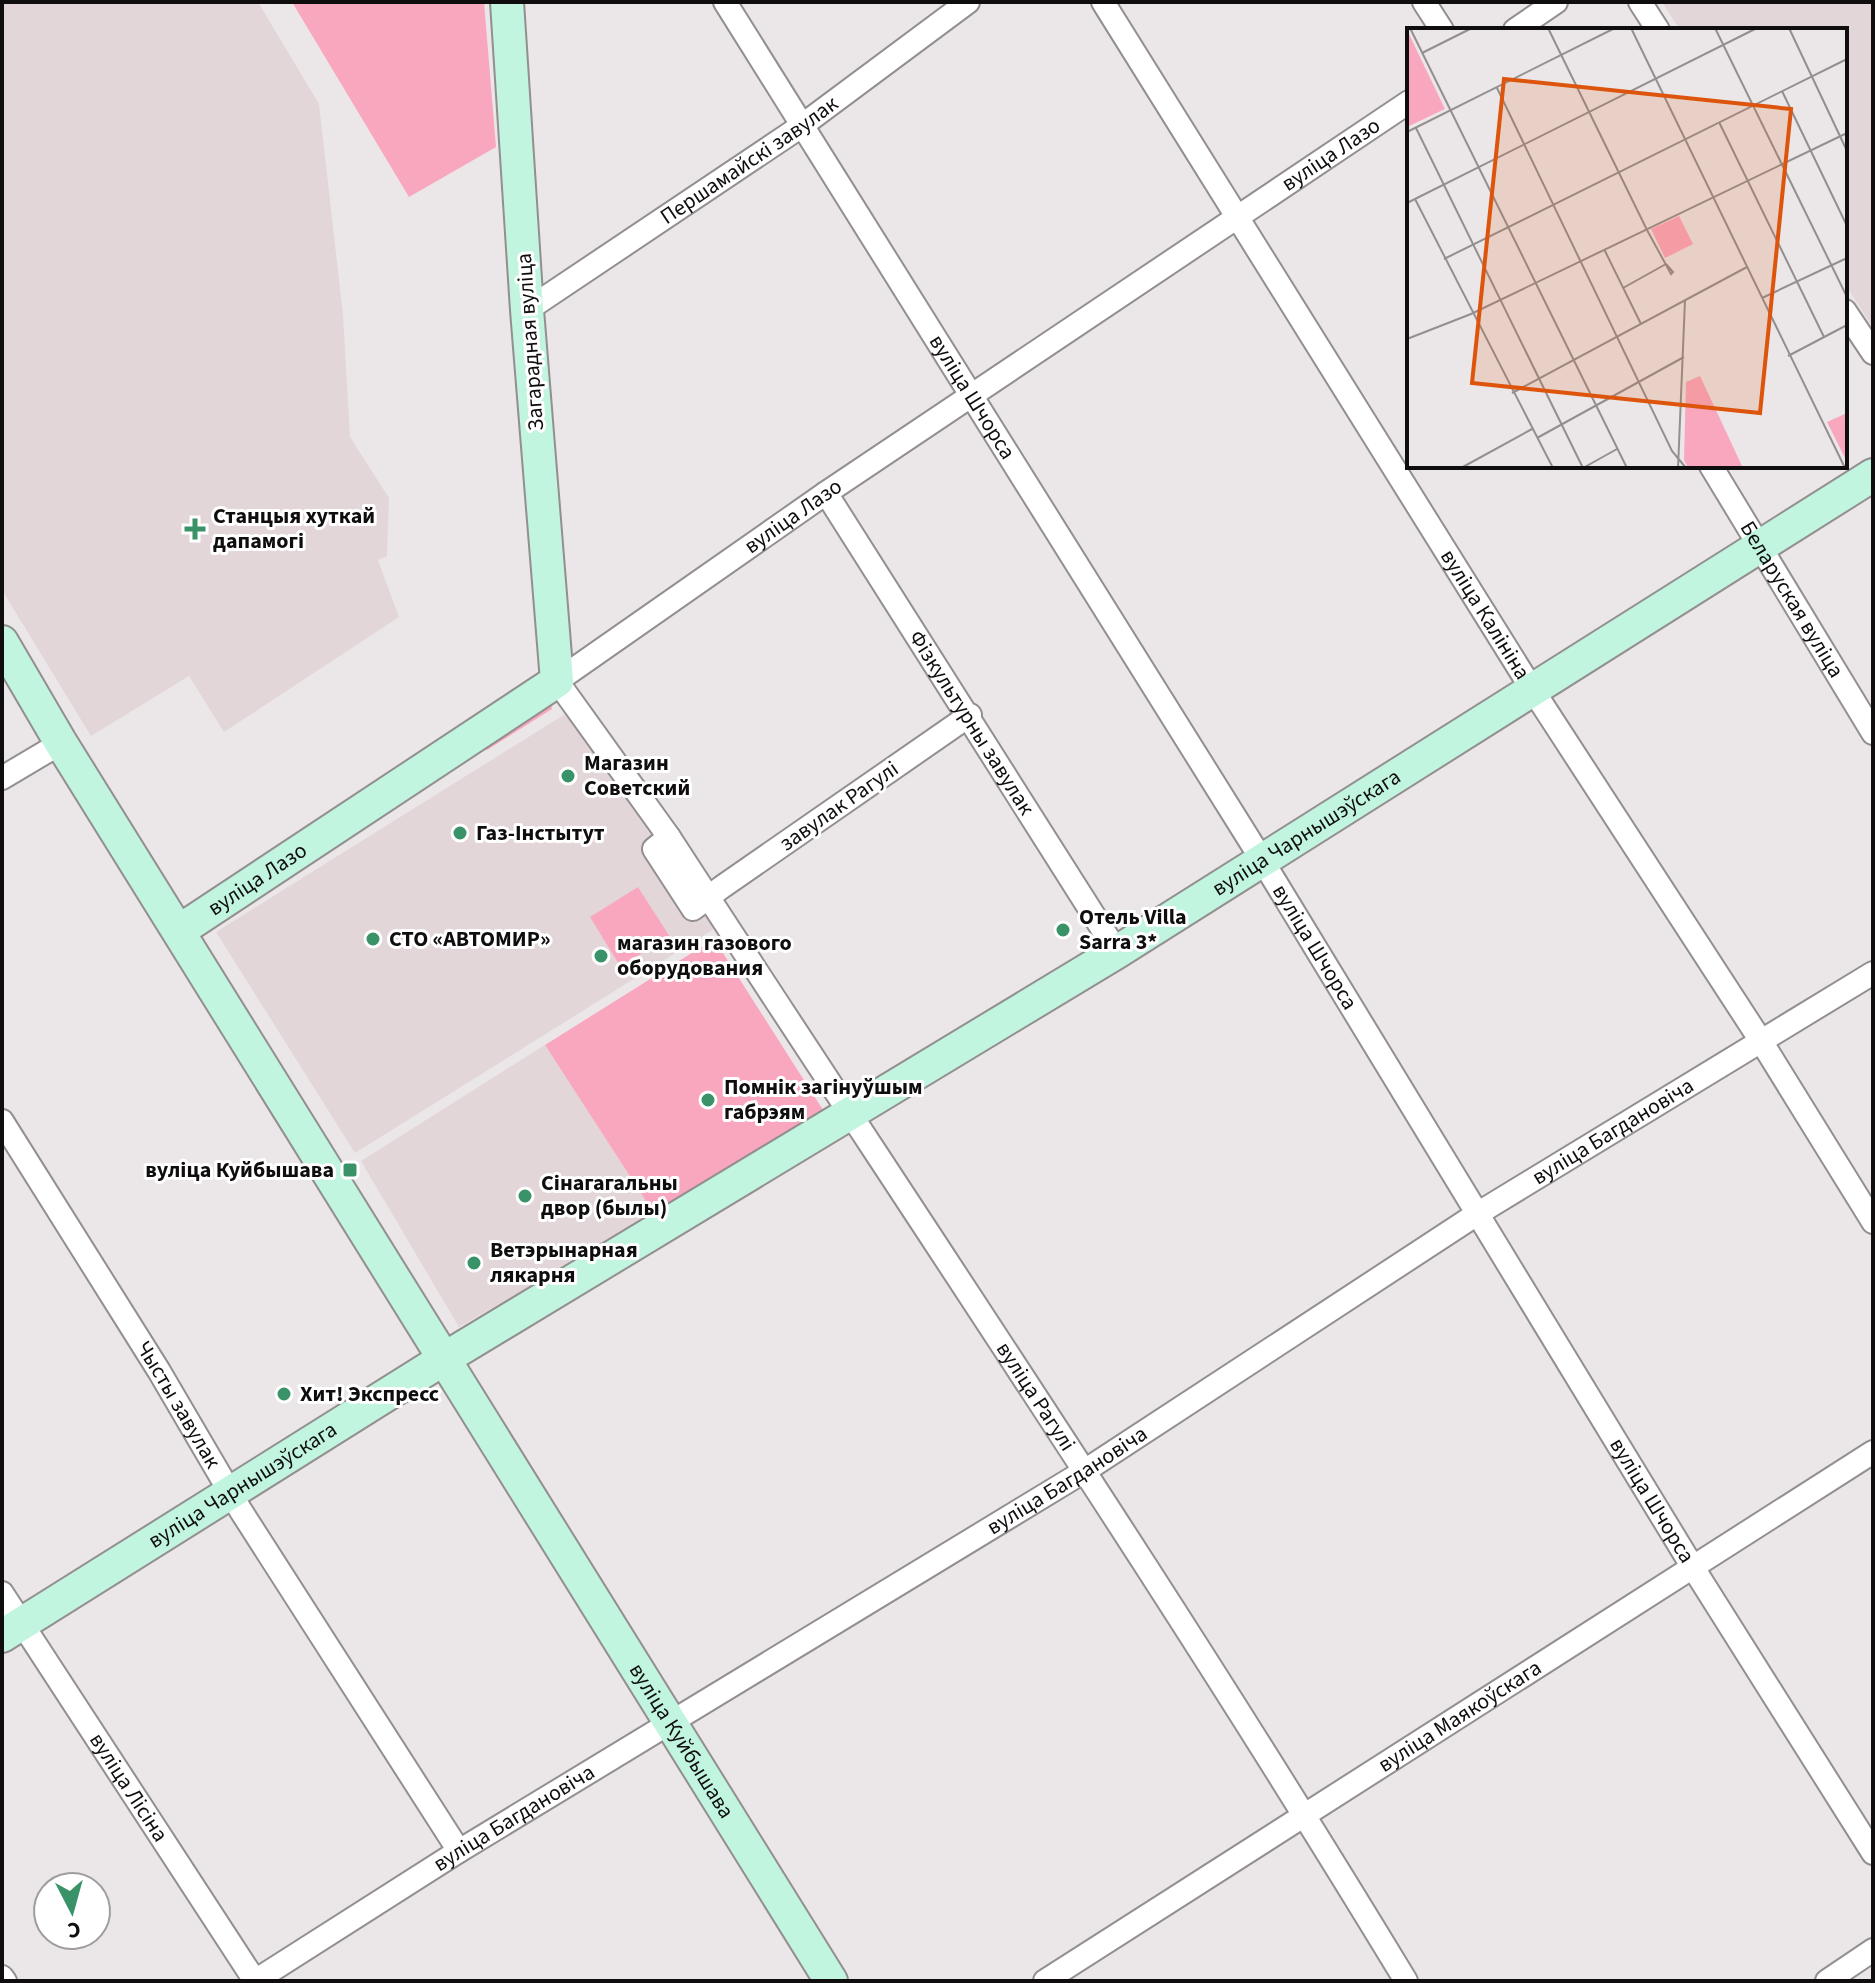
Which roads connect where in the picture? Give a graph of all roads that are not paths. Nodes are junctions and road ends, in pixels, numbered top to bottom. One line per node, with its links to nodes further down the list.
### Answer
1 (507, 2): 14 (street, Загарадная вуліца)
2 (725, 2): 12 (street, вуліца Шчорса)
3 (968, 2): 12 (street, Першамайскі завулак)
4 (1103, 2): 13 (street, вуліца Калініна)
5 (1424, 2): 8 (street)
6 (1556, 2): 9 (street)
7 (1640, 2): 10 (street)
8 (1441, 28)
9 (1518, 28)
10 (1657, 28)
11 (1407, 103): 13 (street, вуліца Лазо)
12 (800, 127): 14 (street, Першамайскі завулак); 17 (street, вуліца Шчорса)
13 (1238, 218): 17 (street, вуліца Лазо); 23 (street, вуліца Калініна)
14 (527, 310): 24 (street, Загарадная вуліца)
15 (1847, 314): 16 (street)
16 (1873, 353)
17 (972, 397): 20 (street, вуліца Лазо); 29 (street, вуліца Шчорса)
18 (1712, 468): 21 (street, Беларуская вуліца)
19 (1873, 475): 21 (street, вуліца Чарнышэўскага)
20 (826, 493): 24 (street, вуліца Лазо); 25 (street, Фізкультурны завулак)
21 (1761, 548): 23 (street, вуліца Чарнышэўскага); 26 (street, Беларуская вуліца)
22 (2, 642): 27 (street, вуліца Куйбышава)
23 (1535, 691): 29 (street, вуліца Чарнышэўскага); 34 (street, вуліца Калініна)
24 (565, 692): 30 (street, вуліца Рагулі); 31 (street, вуліца Лазо)
25 (970, 715): 30 (street, завулак Рагулі); 32 (street, Фізкультурны завулак)
26 (1873, 733)
27 (61, 743): 28 (street); 31 (street, вуліца Куйбышава)
28 (2, 778)
29 (1262, 860): 32 (street, вуліца Чарнышэўскага); 37 (street, вуліца Шчорса)
30 (709, 898): 35 (street, вуліца Рагулі)
31 (179, 931): 39 (street, вуліца Куйбышава)
32 (1117, 952): 35 (street, вуліца Чарнышэўскага)
33 (1873, 973): 34 (street, вуліца Багдановіча)
34 (1761, 1041): 37 (street, вуліца Багдановіча); 38 (street, вуліца Калініна)
35 (853, 1113): 39 (street, вуліца Чарнышэўскага); 41 (street, вуліца Рагулі)
36 (2, 1121): 42 (street, Чысты завулак)
37 (1477, 1214): 41 (street, вуліца Багдановіча); 43 (street, вуліца Шчорса)
38 (1873, 1222)
39 (442, 1360): 42 (street, вуліца Чарнышэўскага); 46 (street, вуліца Куйбышава)
40 (1873, 1452): 43 (street, вуліца Маякоўскага)
41 (1083, 1472): 46 (street, вуліца Багдановіча); 47 (street, вуліца Рагулі)
42 (231, 1495): 45 (street, вуліца Чарнышэўскага); 48 (street, Чысты завулак)
43 (1692, 1566): 47 (street, вуліца Маякоўскага); 49 (street, вуліца Шчорса)
44 (2, 1593): 45 (street, вуліца Лісіна)
45 (12, 1630): 51 (street, вуліца Лісіна)
46 (669, 1724): 48 (street, вуліца Багдановіча); 52 (street, вуліца Куйбышава)
47 (1305, 1813): 53 (street, вуліца Маякоўскага); 54 (street, вуліца Рагулі)
48 (459, 1851): 51 (street, вуліца Багдановіча)
49 (1873, 1853)
50 (1873, 1950): 55 (street)
51 (255, 1981)
52 (831, 1981)
53 (1045, 1981)
54 (1406, 1981)
55 (1827, 1981)

